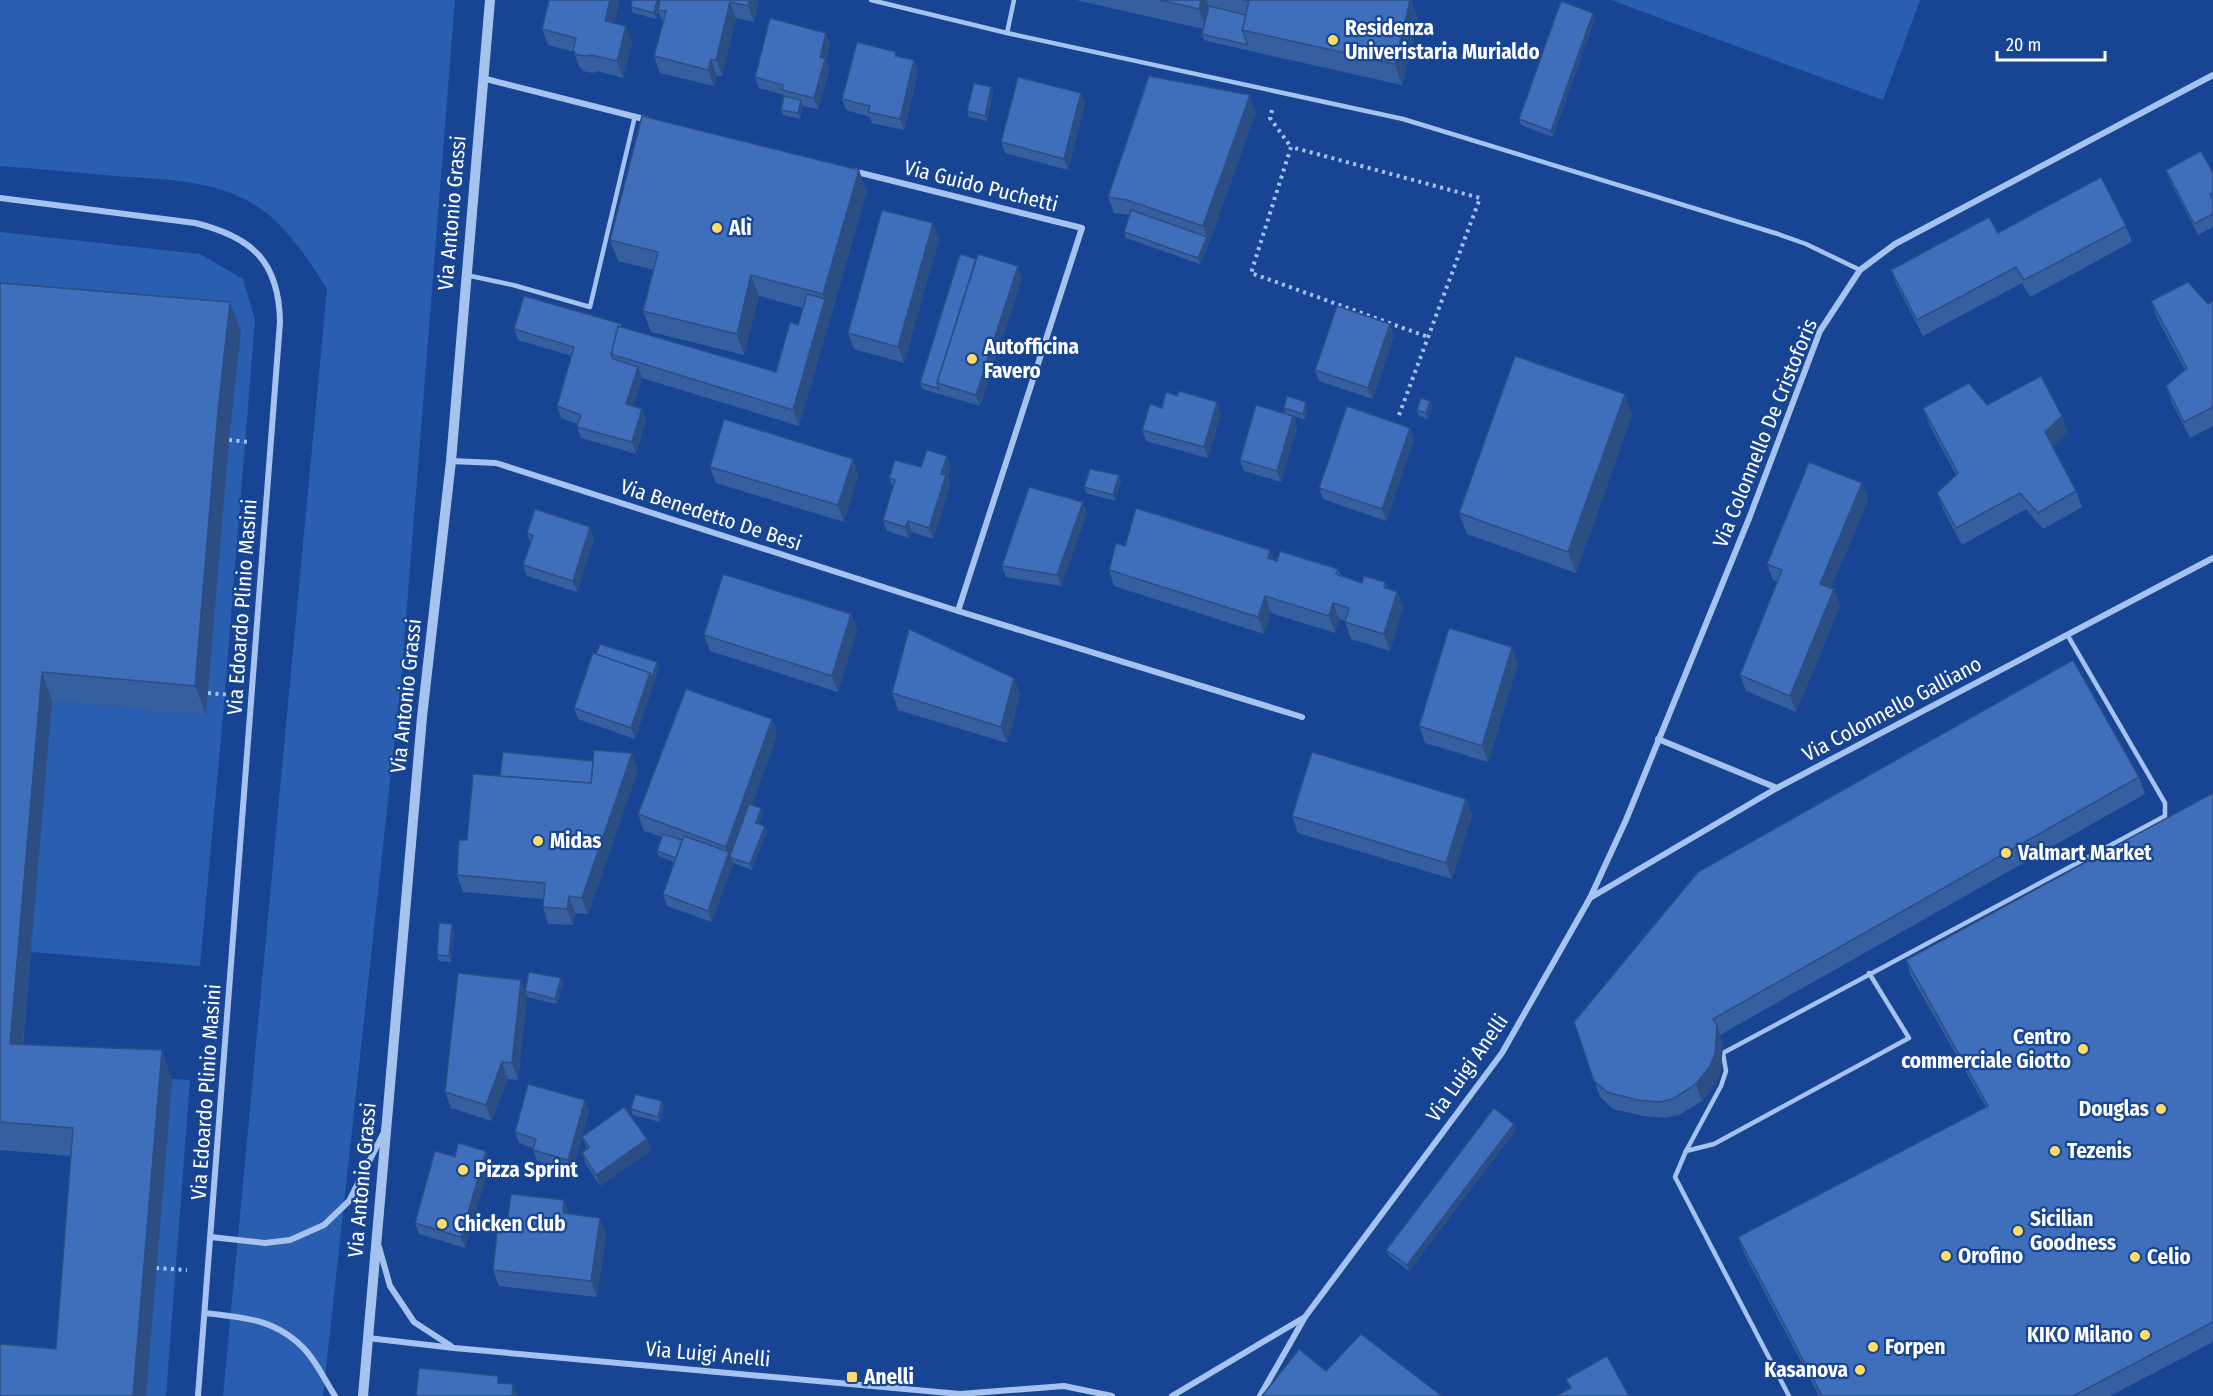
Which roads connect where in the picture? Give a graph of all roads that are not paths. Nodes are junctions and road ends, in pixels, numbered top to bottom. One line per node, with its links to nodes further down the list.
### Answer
1 (490, 0): 6 (street, Via Antonio Grassi)
2 (871, 0): 4 (lane)
3 (1014, 0): 4 (lane)
4 (1007, 33): 11 (lane)
5 (2213, 75): 11 (street, Via Colonnello De Cristoforis)
6 (482, 78): 7 (street); 12 (street, Via Antonio Grassi)
7 (635, 116): 8 (street); 12 (lane)
8 (658, 122)
9 (841, 168): 15 (street, Via Guido Puchetti)
10 (0, 198): 26 (street, Via Edoardo Plinio Masini)
11 (1860, 270): 18 (street, Via Colonnello De Cristoforis)
12 (466, 275): 13 (street, Via Antonio Grassi)
13 (452, 461): 15 (street, Via Benedetto De Besi); 23 (street, Via Antonio Grassi)
14 (2213, 558): 16 (street, Via Colonnello Galliano)
15 (958, 611): 17 (street, Via Benedetto De Besi)
16 (2068, 636): 19 (street, Via Colonnello Galliano); 22 (lane)
17 (1302, 717)
18 (1658, 739): 19 (street); 20 (street, Via Colonnello De Cristoforis)
19 (1777, 788): 21 (street, Via Colonnello Galliano)
20 (1626, 820): 21 (street, Via Luigi Anelli)
21 (1590, 898): 28 (street, Via Luigi Anelli)
22 (1869, 973): 24 (lane); 24 (lane)
23 (387, 1126): 25 (street, Via Antonio Grassi); 26 (street)
24 (1686, 1151): 39 (lane)
25 (376, 1236): 29 (street, Via Antonio Grassi); 30 (street, Via Luigi Anelli)
26 (211, 1237): 27 (street, Via Edoardo Plinio Masini)
27 (205, 1313): 32 (street, Via Edoardo Plinio Masini); 33 (street)
28 (1305, 1317): 37 (street, Via Luigi Anelli); 38 (street, Via Luigi Anelli)
29 (368, 1338): 30 (street, Via Luigi Anelli); 34 (street, Via Antonio Grassi)
30 (454, 1348): 31 (street, Via Luigi Anelli)
31 (960, 1394): 35 (street, Via Luigi Anelli); 36 (street, Via Luigi Anelli)
32 (198, 1396)
33 (334, 1396)
34 (363, 1396)
35 (968, 1396)
36 (1112, 1396)
37 (1172, 1396)
38 (1260, 1396)
39 (1789, 1396)

